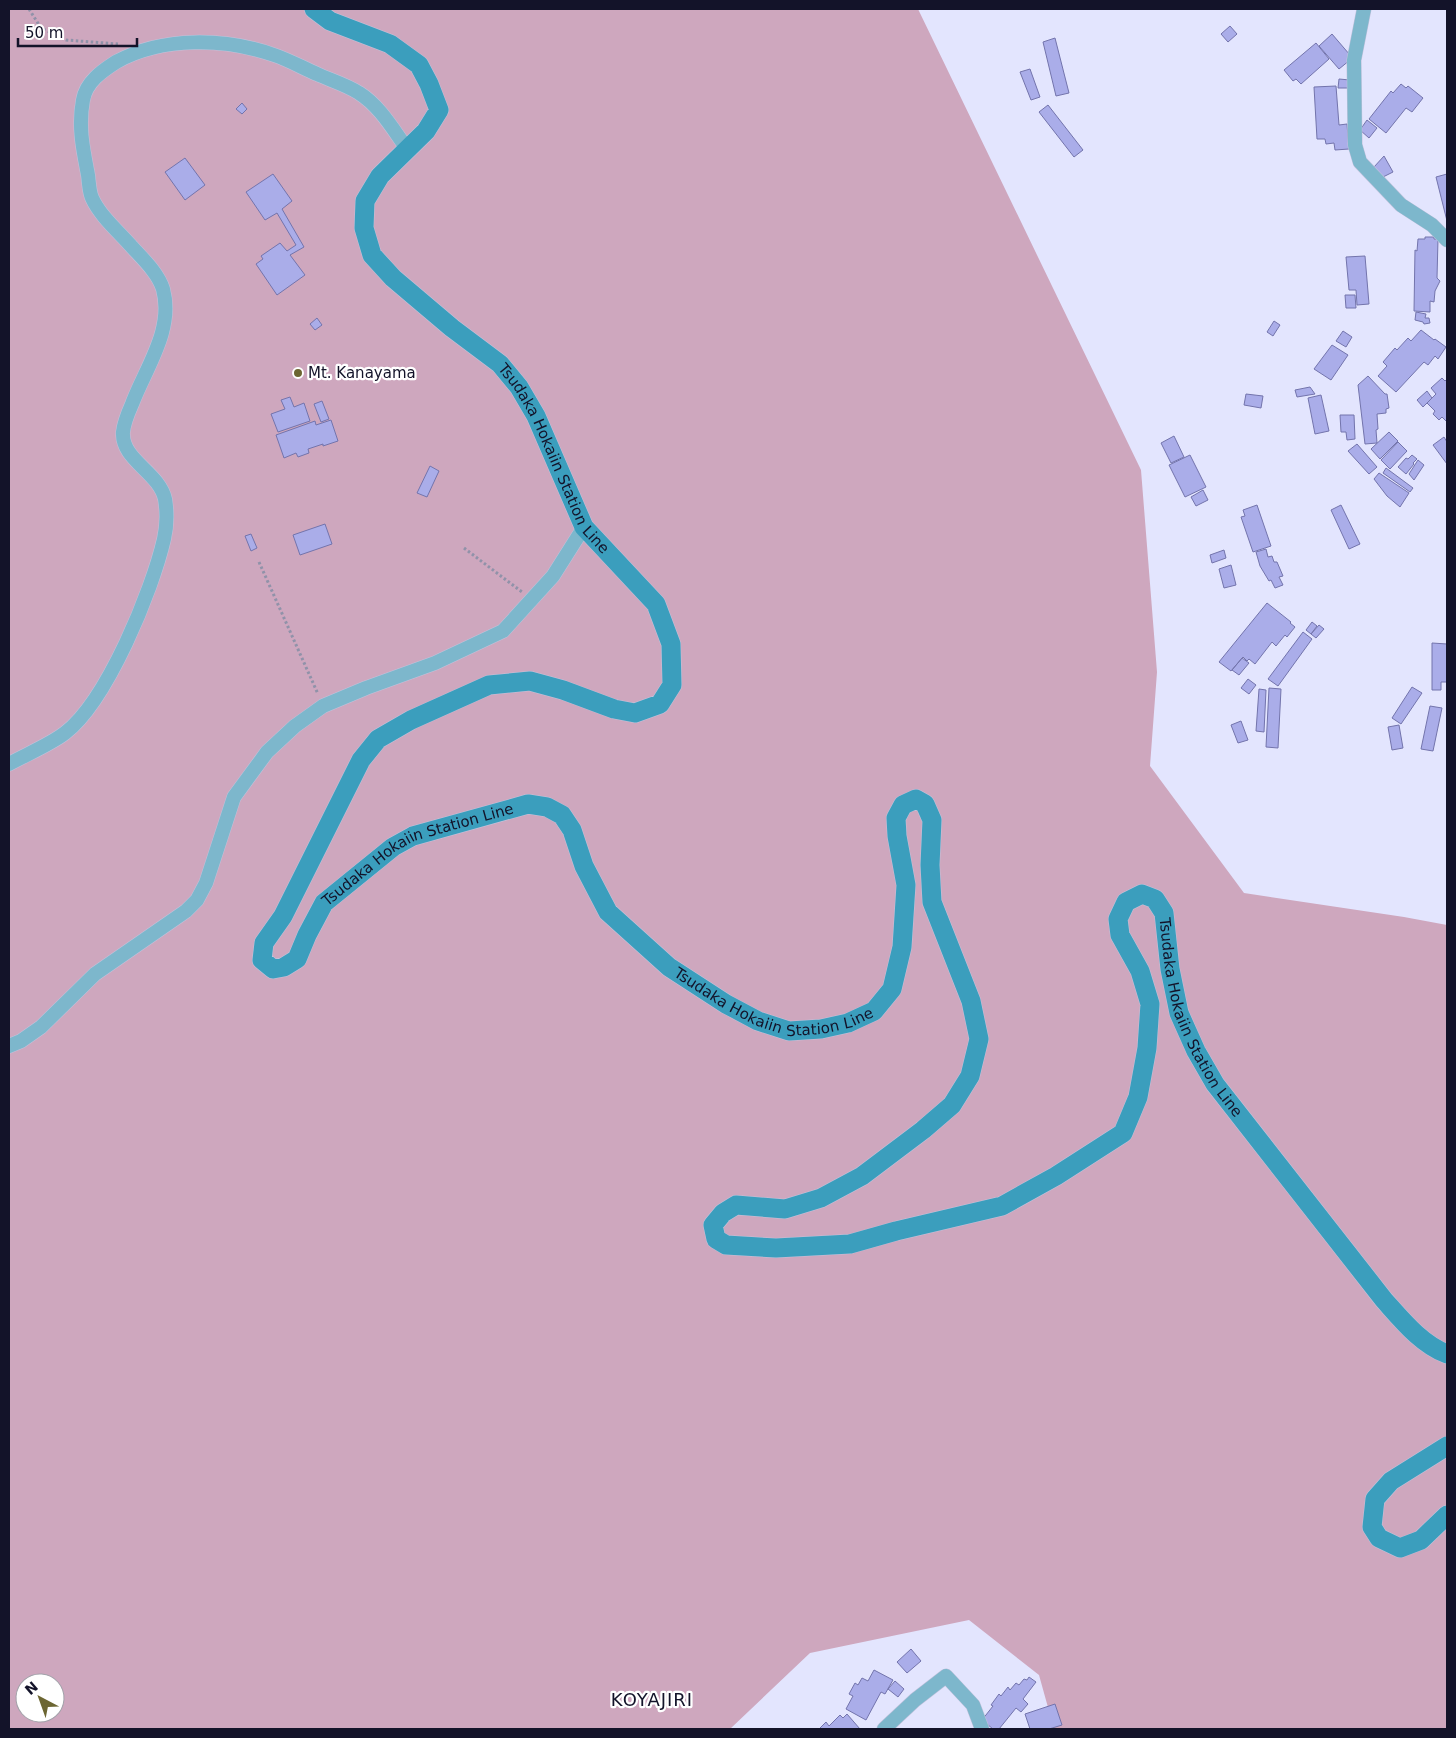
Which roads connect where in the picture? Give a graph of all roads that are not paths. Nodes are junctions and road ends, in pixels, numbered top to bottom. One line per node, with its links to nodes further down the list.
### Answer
1 (314, 9): 3 (main road, Tsudaka Hokaiin Station Line)
2 (1364, 9): 4 (street)
3 (408, 150): 5 (main road, Tsudaka Hokaiin Station Line); 6 (street)
4 (1447, 240)
5 (584, 527): 7 (street); 8 (main road, Tsudaka Hokaiin Station Line)
6 (9, 764)
7 (9, 1046)
8 (1447, 1354)
9 (1447, 1446): 10 (main road)
10 (1447, 1514)
11 (884, 1729): 12 (street)
12 (982, 1729)

